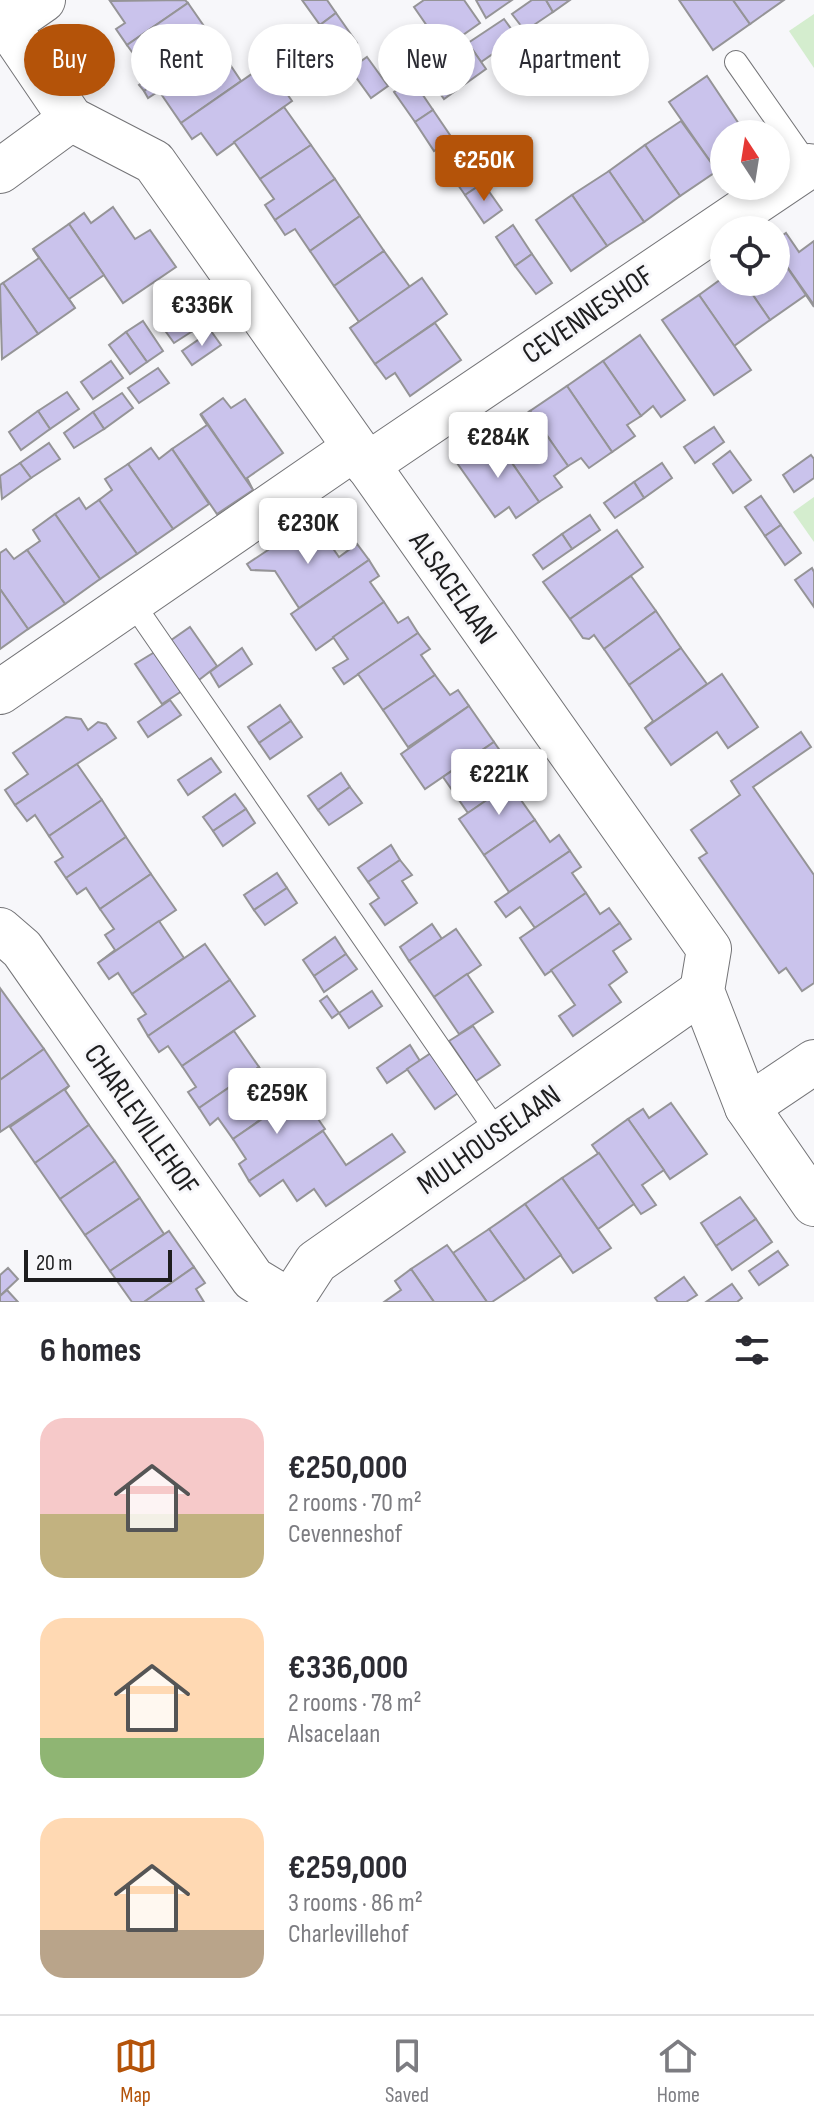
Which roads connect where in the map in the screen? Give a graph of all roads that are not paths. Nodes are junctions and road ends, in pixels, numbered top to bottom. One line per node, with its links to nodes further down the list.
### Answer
1 (43, 0): 2 (street)
2 (4, 20): 4 (street, ALSACELAAN)
3 (736, 62): 5 (lane, CEVENNESHOF)
4 (71, 119): 6 (street); 7 (street, ALSACELAAN)
5 (812, 169): 7 (street, CEVENNESHOF)
6 (0, 171)
7 (361, 457): 8 (street); 11 (street, ALSACELAAN)
8 (132, 602): 9 (street); 14 (lane)
9 (0, 692)
10 (0, 930): 16 (street, CHARLEVILLEHOF)
11 (702, 991): 13 (street); 14 (street, MULHOUSELAAN)
12 (814, 1062): 13 (street)
13 (747, 1107): 15 (street)
14 (498, 1133): 16 (street, MULHOUSELAAN)
15 (814, 1204)
16 (290, 1302)

